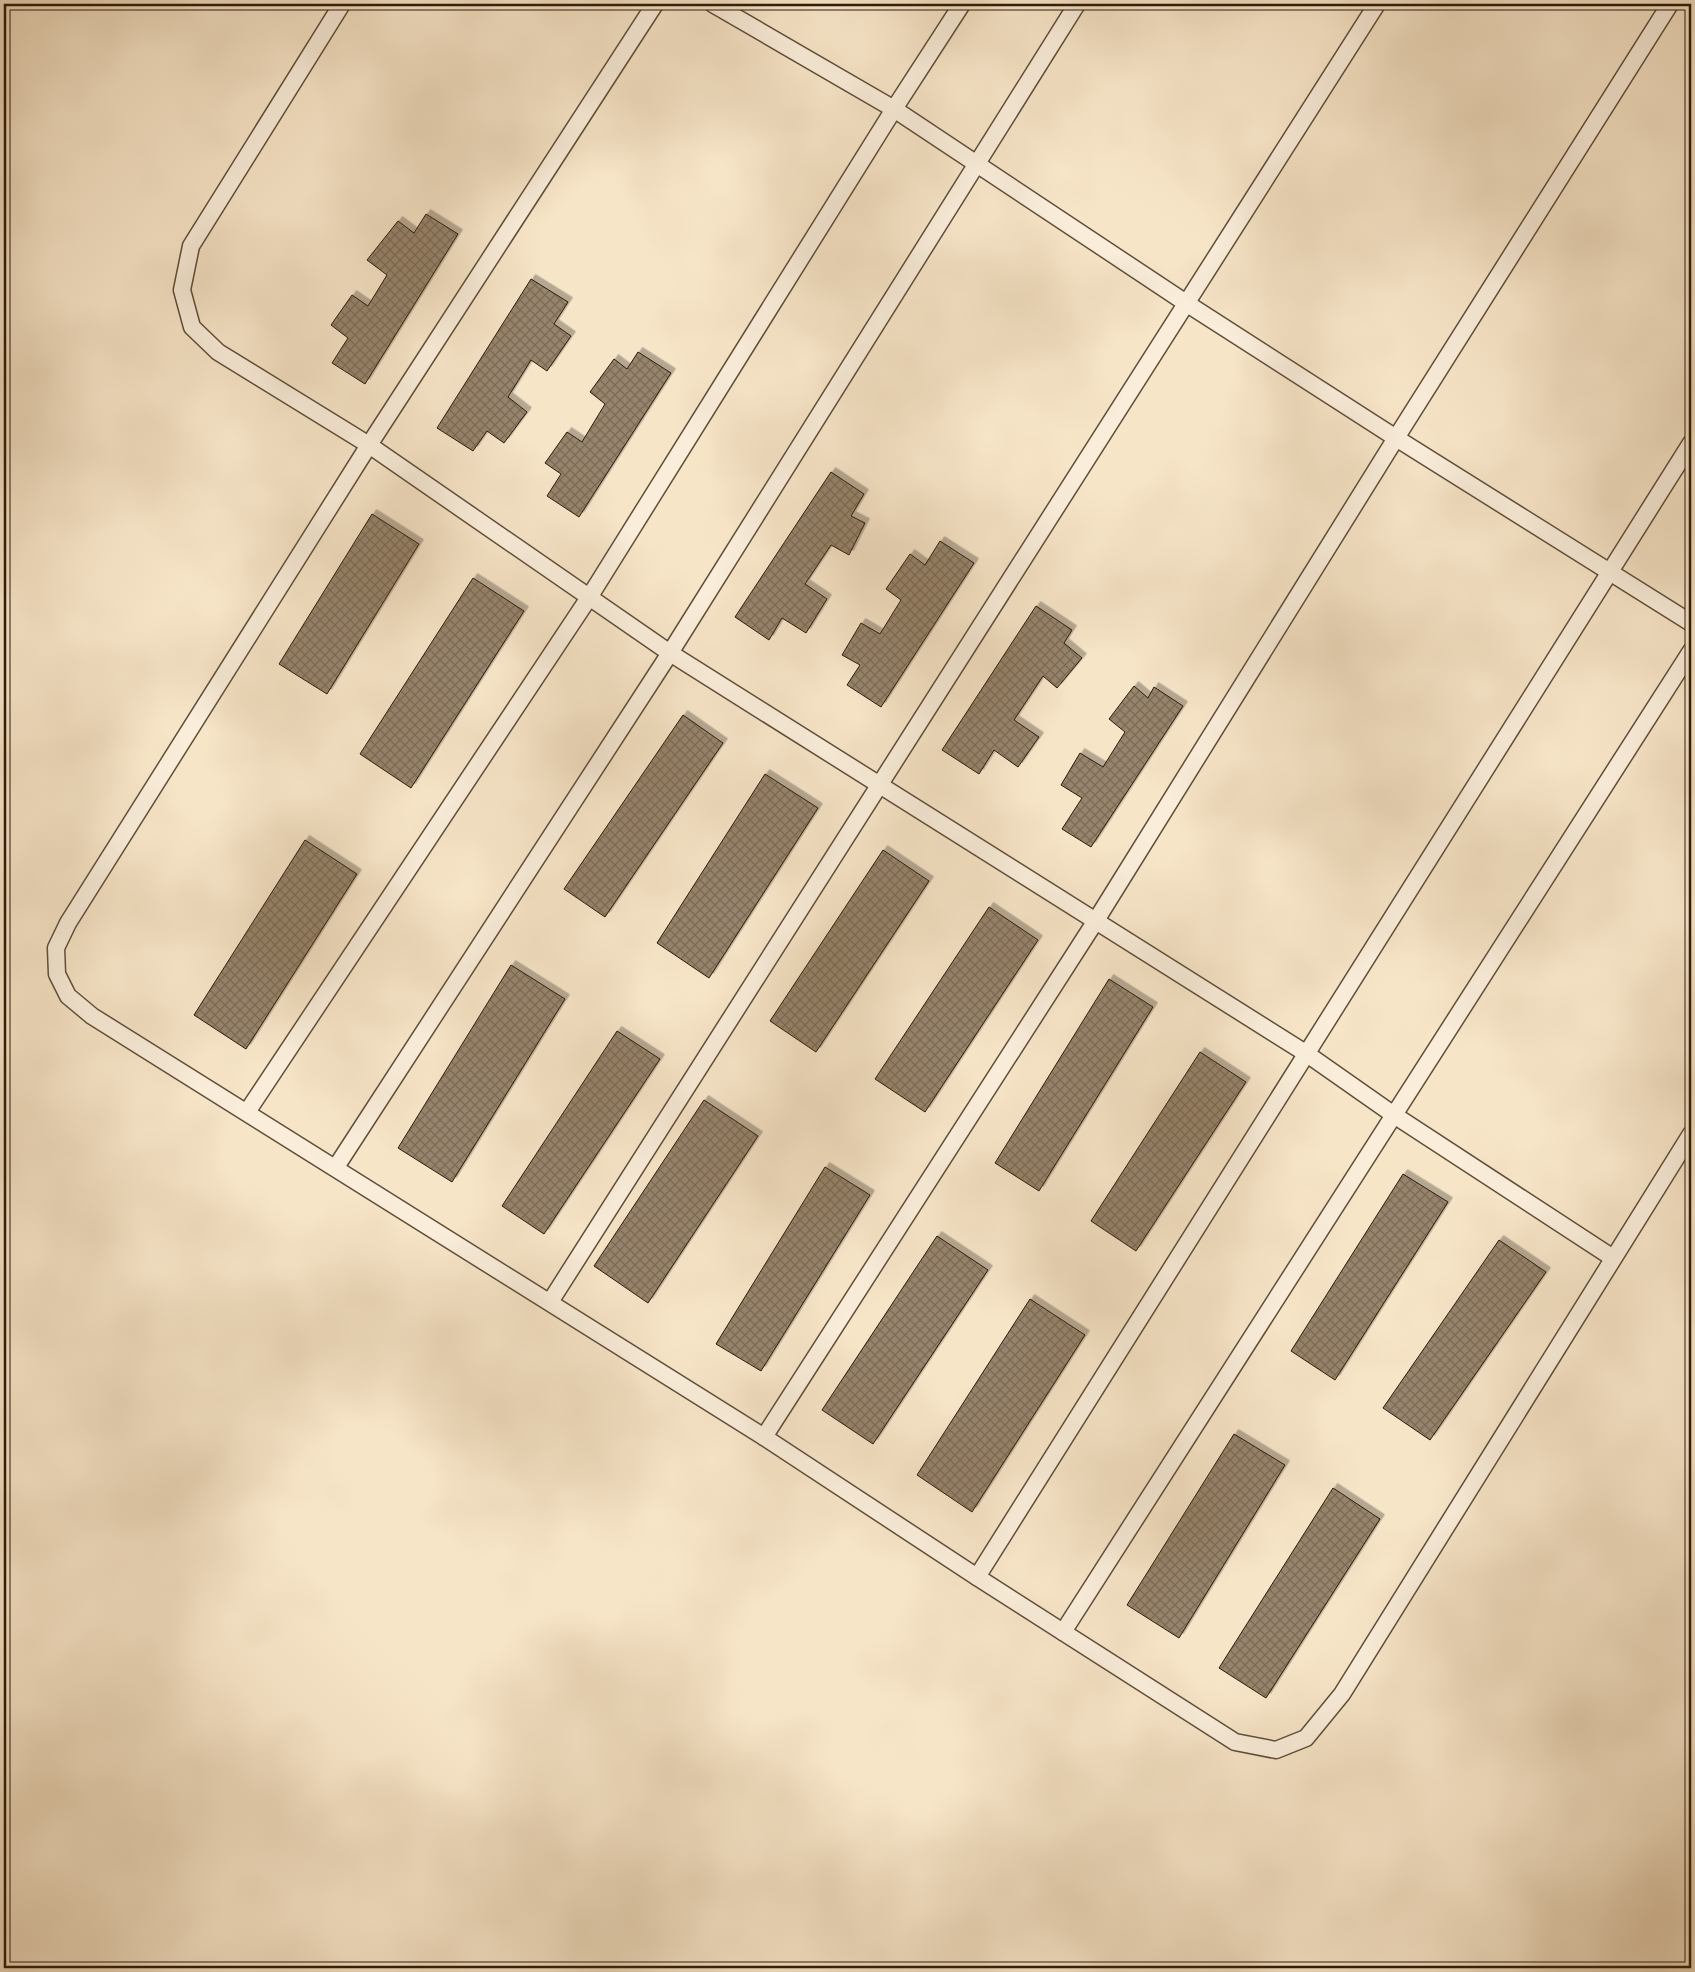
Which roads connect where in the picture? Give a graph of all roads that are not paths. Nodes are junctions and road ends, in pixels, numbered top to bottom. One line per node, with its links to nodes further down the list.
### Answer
1 (342, 4): 13 (lane)
2 (655, 4): 13 (lane)
3 (713, 4): 8 (lane)
4 (962, 4): 8 (lane)
5 (1077, 4): 9 (lane)
6 (1377, 4): 10 (lane)
7 (1670, 4): 11 (lane)
8 (894, 108): 9 (lane); 15 (lane)
9 (977, 164): 10 (lane); 18 (lane)
10 (1186, 304): 11 (lane); 19 (lane)
11 (1396, 438): 14 (lane); 20 (lane)
12 (1691, 443): 14 (lane)
13 (369, 445): 15 (lane); 22 (lane)
14 (1609, 572): 16 (lane); 21 (lane)
15 (590, 596): 18 (lane); 22 (lane)
16 (1691, 623)
17 (1691, 651): 23 (lane)
18 (670, 653): 19 (lane); 25 (lane)
19 (881, 785): 20 (lane); 27 (lane)
20 (1095, 922): 21 (lane); 28 (lane)
21 (1306, 1054): 23 (lane); 29 (lane)
22 (247, 1112): 25 (lane)
23 (1394, 1115): 26 (lane); 30 (lane)
24 (1691, 1134): 26 (lane)
25 (336, 1167): 27 (lane)
26 (1613, 1258): 30 (lane)
27 (550, 1302): 28 (lane)
28 (764, 1437): 29 (lane)
29 (977, 1577): 30 (lane)
30 (1063, 1632)

